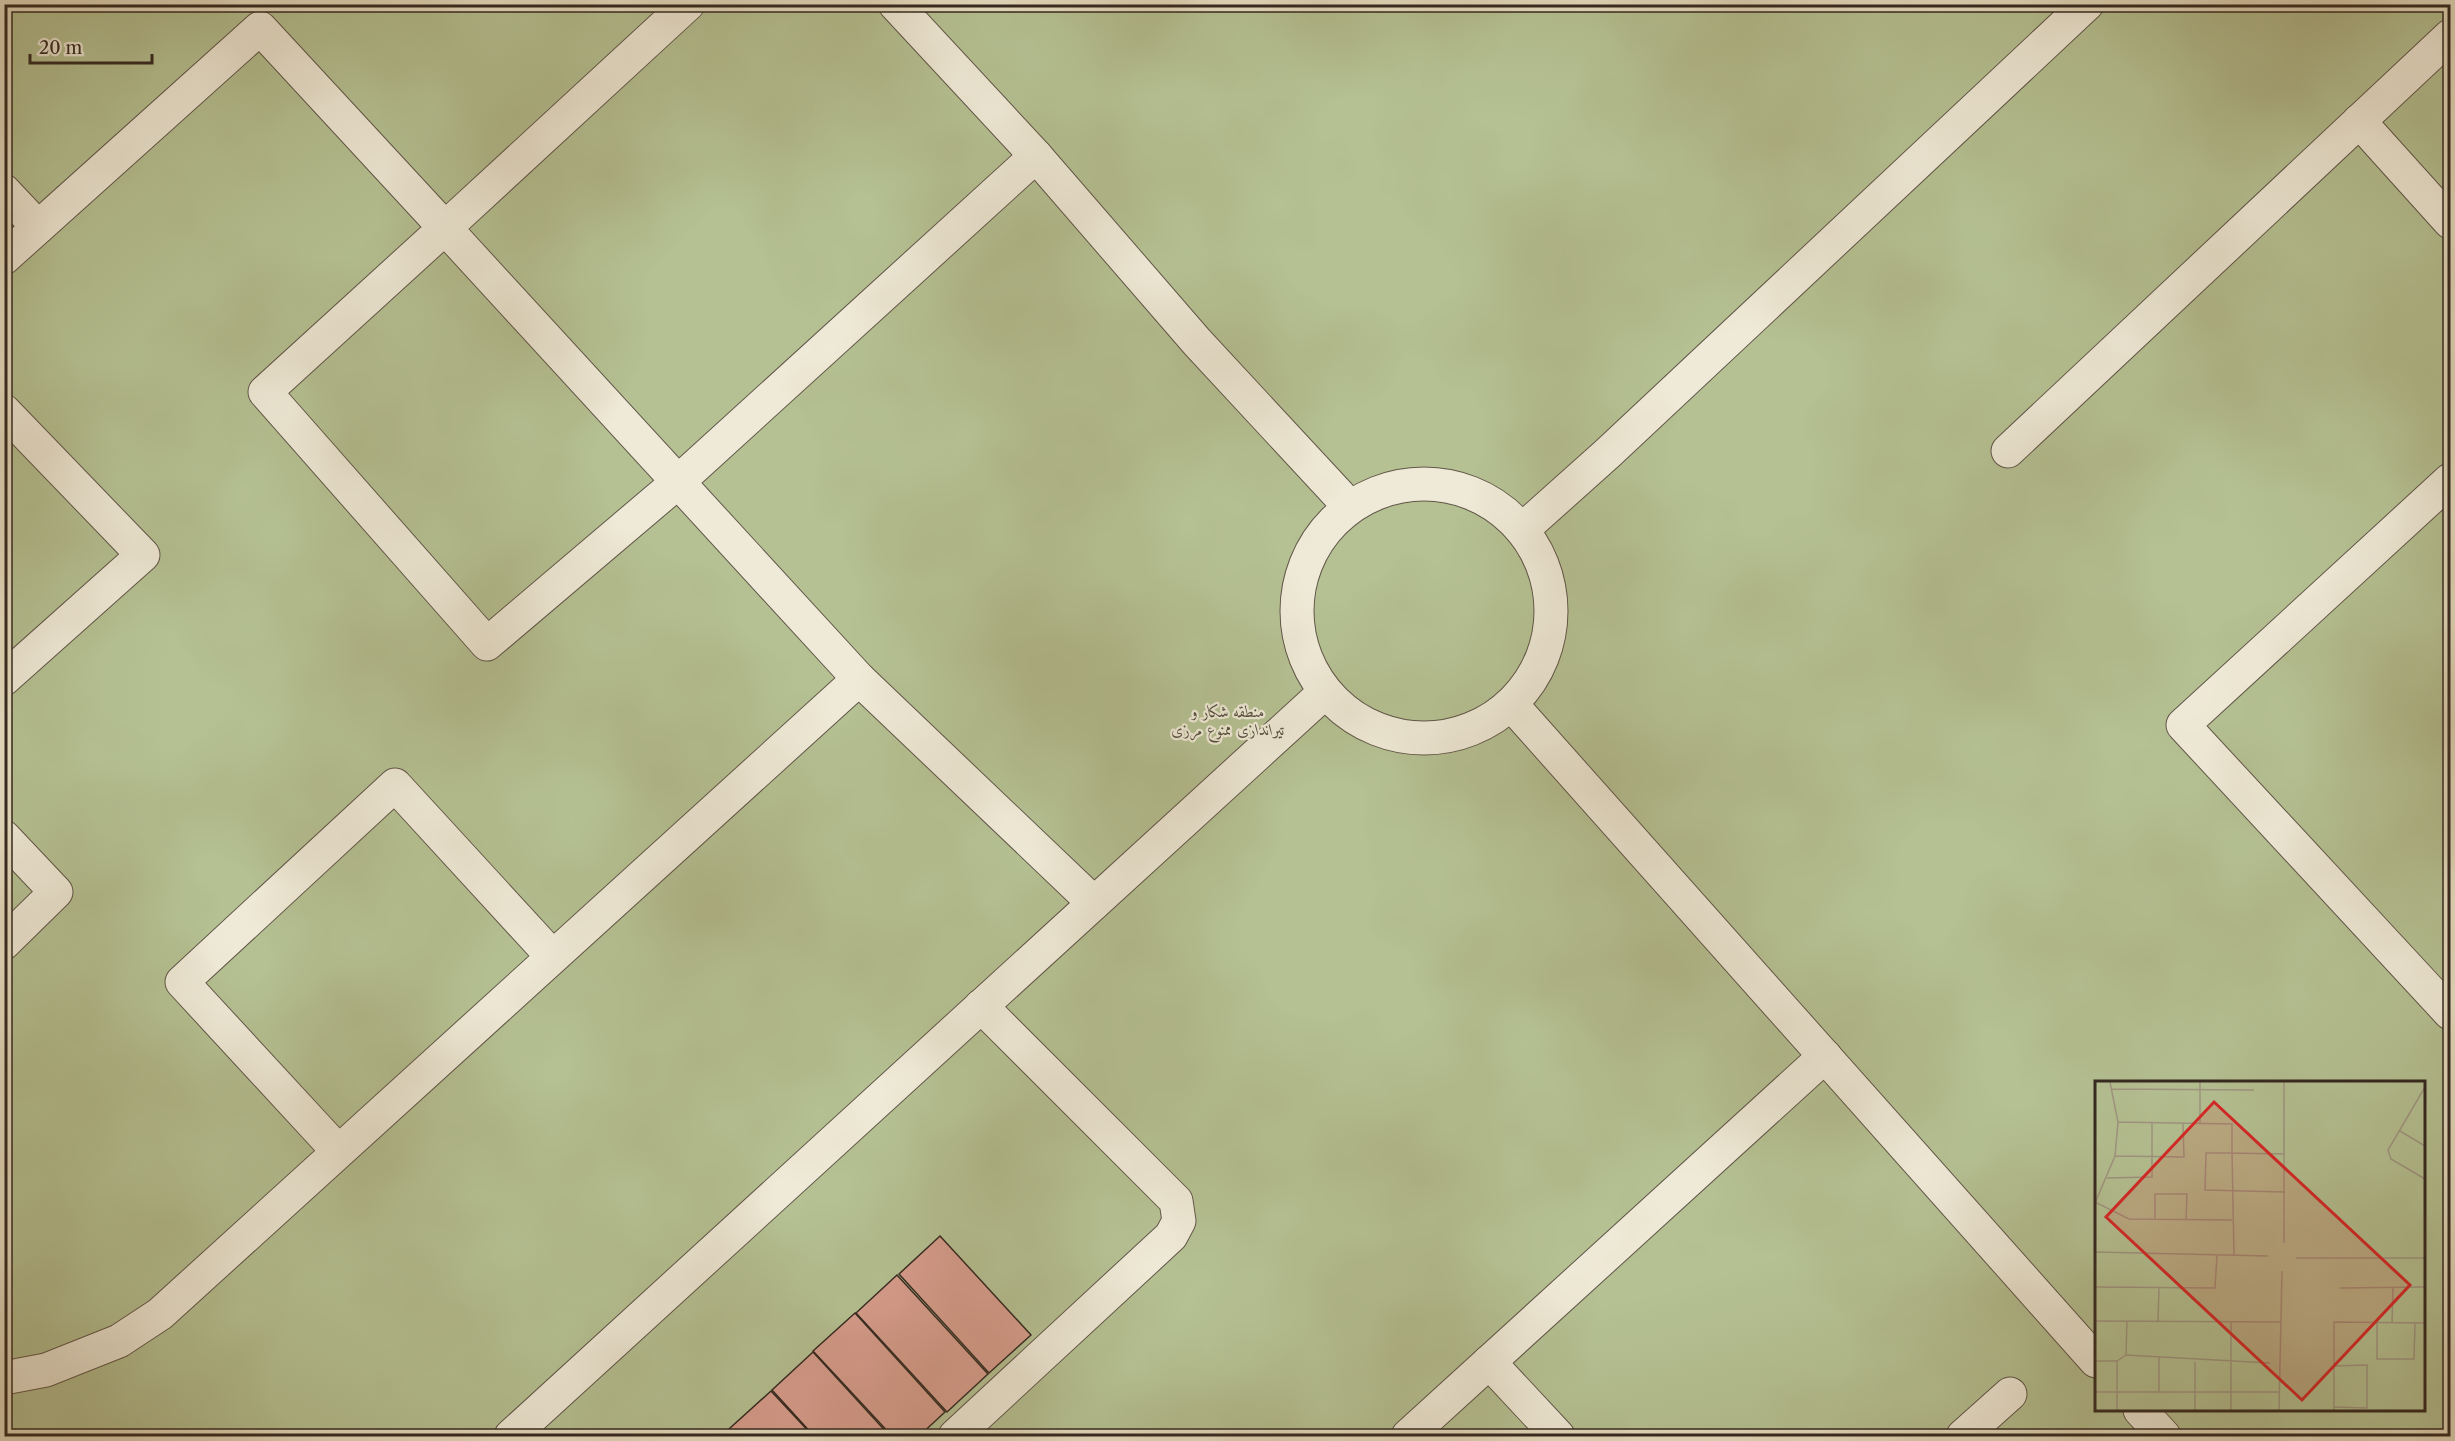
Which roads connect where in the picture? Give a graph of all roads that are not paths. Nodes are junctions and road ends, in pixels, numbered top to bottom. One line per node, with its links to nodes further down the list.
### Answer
1 (688, 4): 10 (street)
2 (895, 4): 6 (street)
3 (2087, 4): 17 (street)
4 (2451, 36): 5 (street)
5 (2359, 121): 8 (street); 13 (street)
6 (1036, 156): 15 (street); 16 (street)
7 (4, 191): 9 (street)
8 (2451, 222)
9 (38, 227): 10 (street); 11 (street)
10 (445, 228): 15 (street); 15 (street)
11 (4, 258)
12 (4, 411): 18 (street)
13 (2008, 451)
14 (2451, 480): 27 (street)
15 (679, 481): 19 (street)
16 (1350, 507): 17 (street); 20 (street)
17 (1522, 530): 21 (street)
18 (4, 679)
19 (859, 679): 23 (street); 25 (street)
20 (1324, 693): 21 (street); 23 (street)
21 (1512, 705): 28 (street)
22 (4, 837): 24 (street)
23 (1094, 903): 26 (street)
24 (4, 943)
25 (552, 956): 29 (street); 29 (street)
26 (981, 1006): 35 (street); 36 (street)
27 (2451, 1013)
28 (1826, 1056): 30 (street); 31 (street)
29 (338, 1151): 32 (street)
30 (2095, 1359)
31 (1489, 1362): 37 (street); 38 (street)
32 (4, 1378)
33 (2010, 1394): 39 (street)
34 (2141, 1411): 40 (street)
35 (511, 1437)
36 (955, 1437)
37 (1408, 1437)
38 (1558, 1437)
39 (1963, 1437)
40 (2164, 1437)

